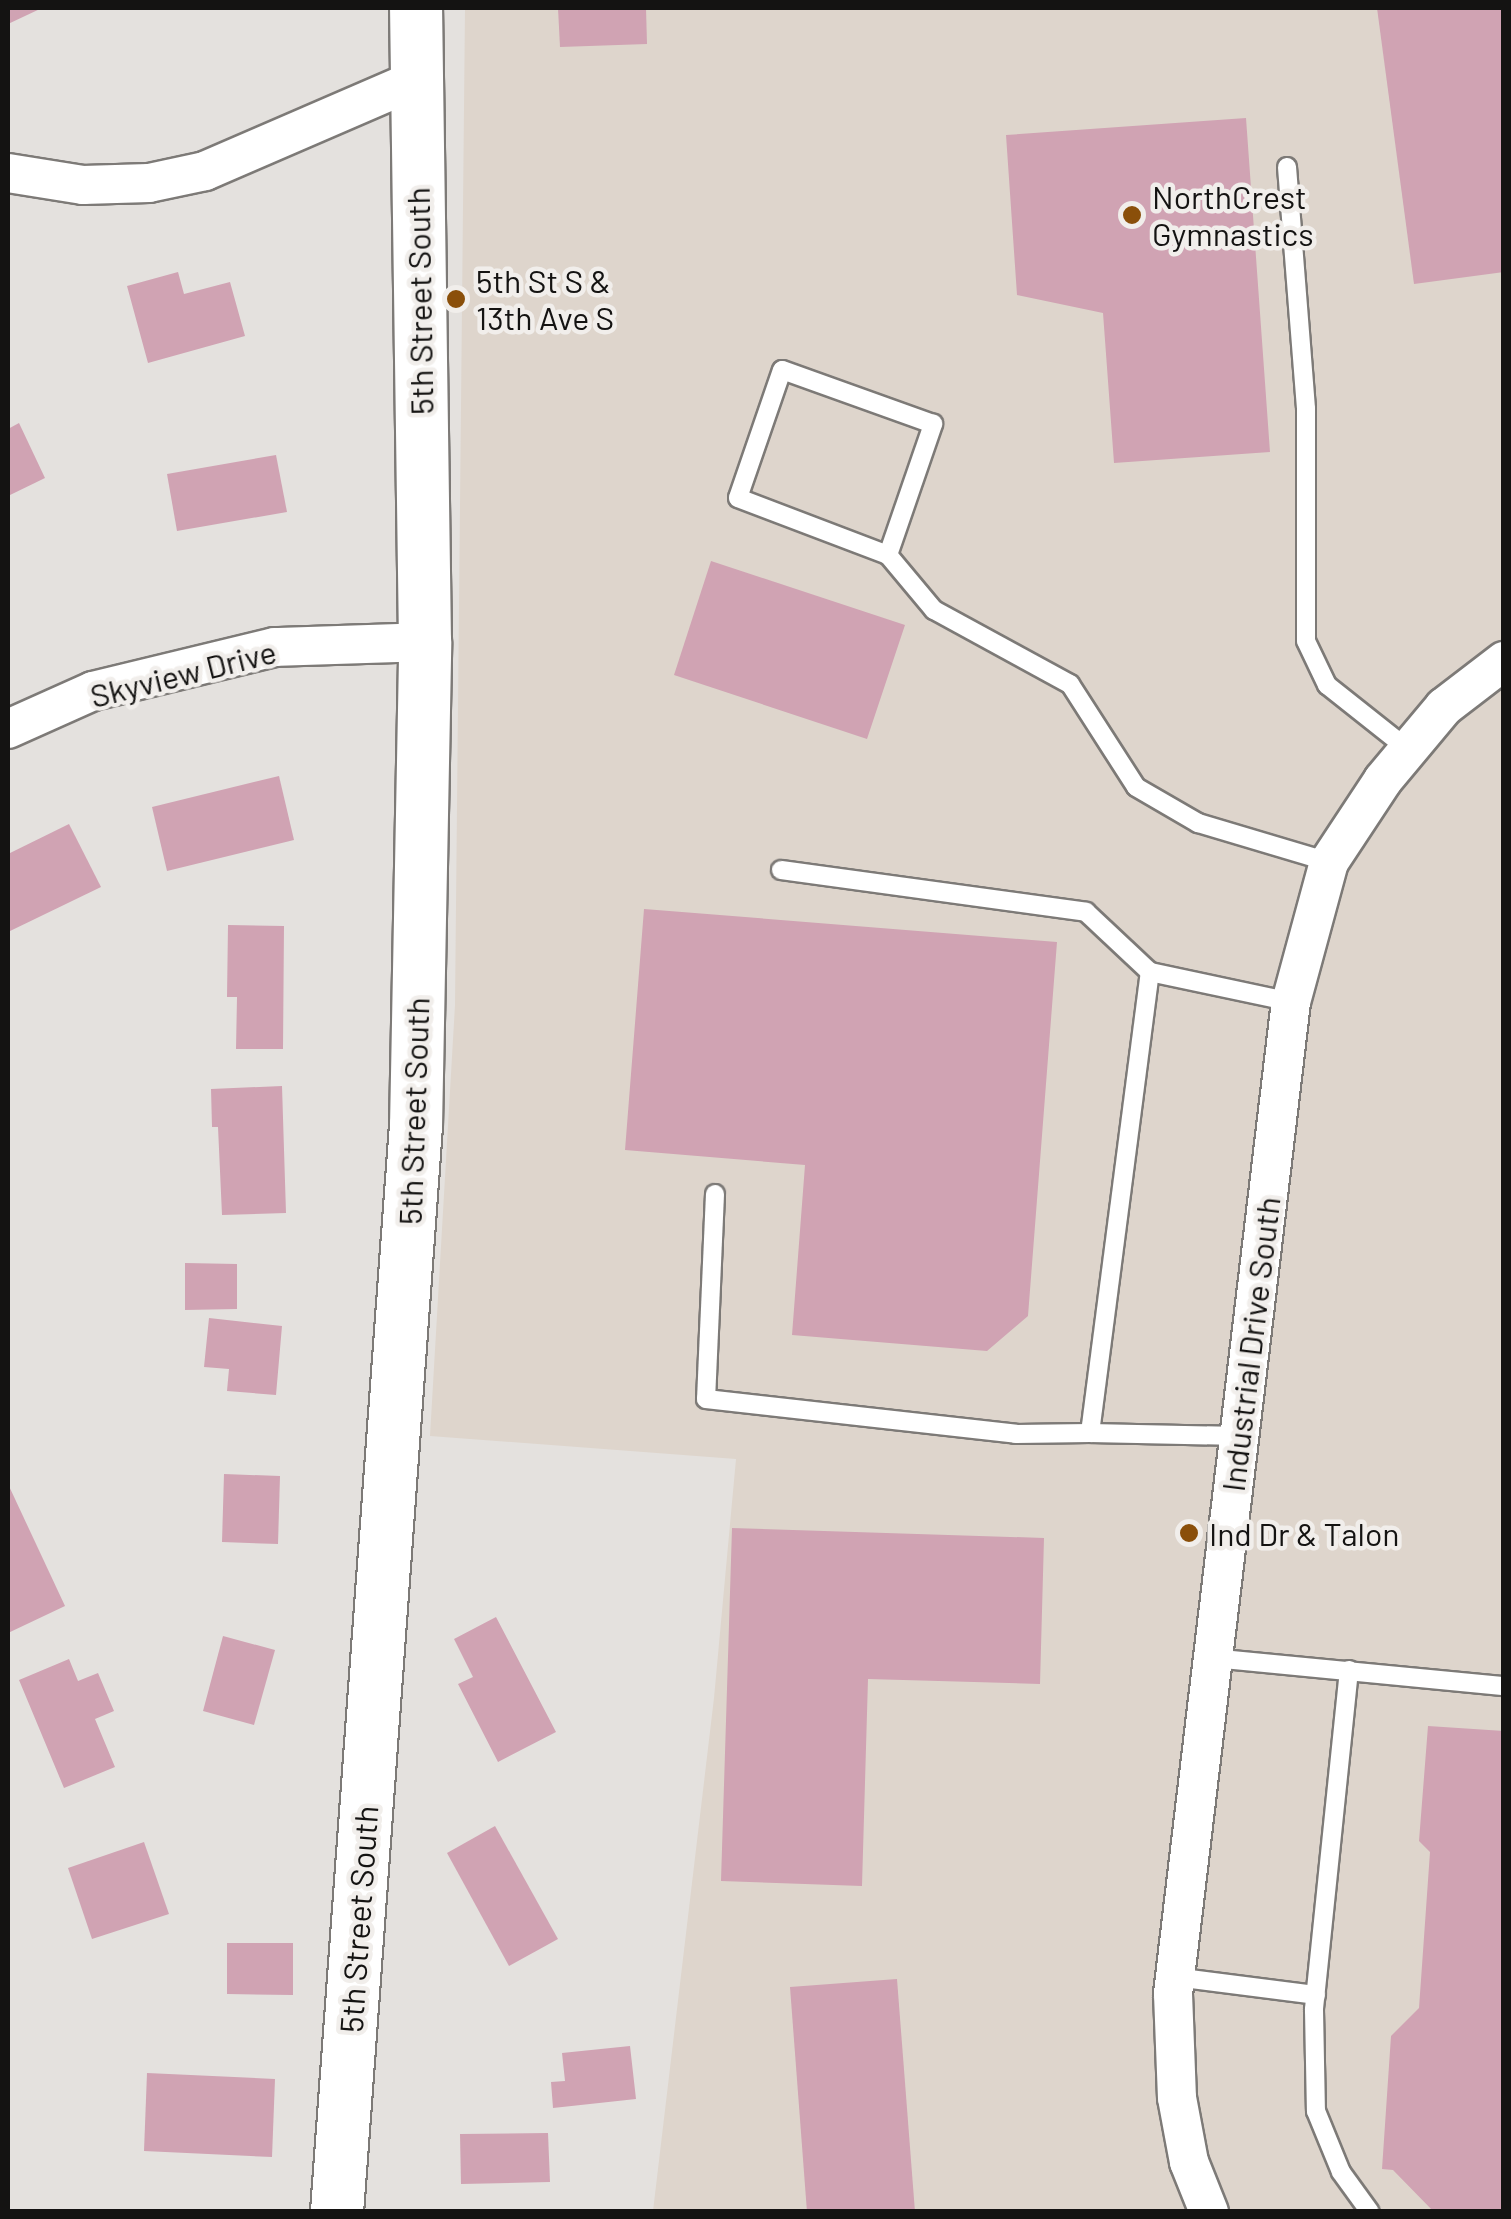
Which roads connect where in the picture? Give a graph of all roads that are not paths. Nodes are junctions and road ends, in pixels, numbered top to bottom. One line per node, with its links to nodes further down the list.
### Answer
1 (416, 8): 2 (street, 5th Street South)
2 (415, 80): 4 (street); 6 (street, 5th Street South)
3 (1288, 168): 9 (lane)
4 (8, 173)
5 (888, 555): 5 (lane); 10 (lane)
6 (425, 642): 8 (street, Skyview Drive); 22 (street, 5th Street South)
7 (1504, 661): 9 (street, Industrial Drive South)
8 (8, 729)
9 (1409, 750): 10 (street, Industrial Drive South)
10 (1329, 862): 13 (street, Industrial Drive South)
11 (781, 870): 12 (lane)
12 (1150, 972): 13 (lane); 15 (lane)
13 (1291, 1002): 16 (street, Industrial Drive South)
14 (714, 1194): 15 (lane)
15 (1090, 1433): 16 (lane)
16 (1240, 1436): 17 (street, Industrial Drive South)
17 (1212, 1658): 18 (lane); 20 (street, Industrial Drive South)
18 (1349, 1670): 19 (lane); 21 (lane)
19 (1504, 1686)
20 (1174, 1977): 21 (lane); 23 (street, Industrial Drive South)
21 (1316, 1995): 24 (lane)
22 (337, 2212)
23 (1209, 2212)
24 (1370, 2212)

